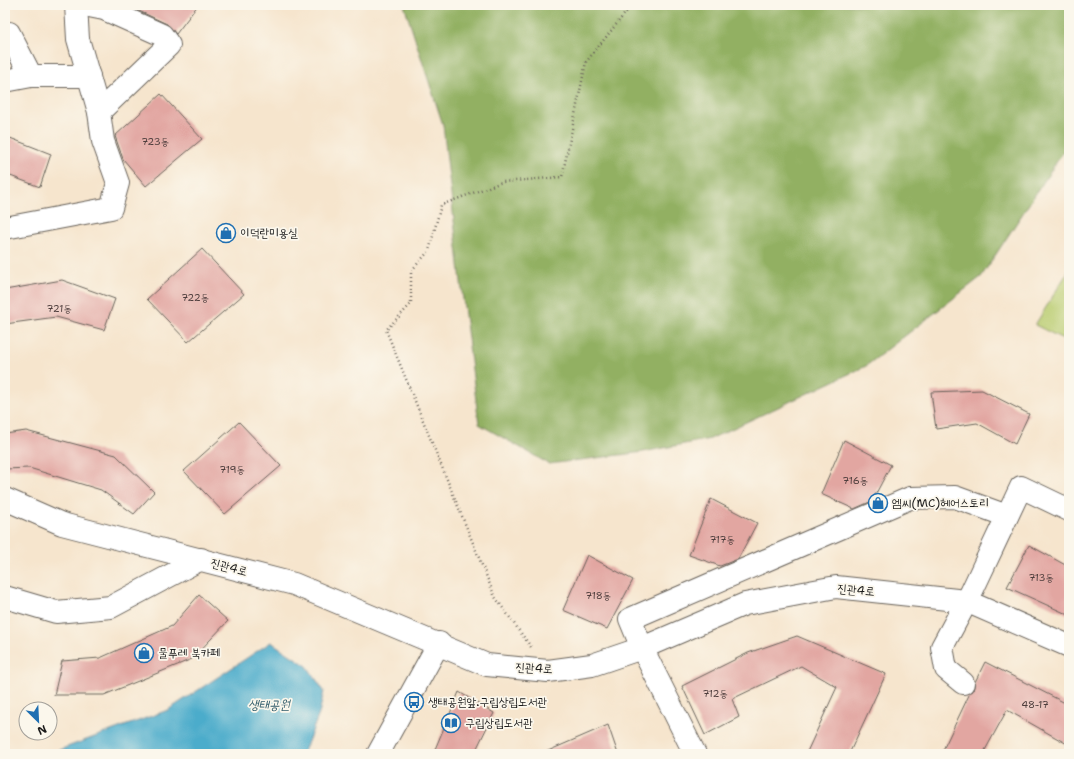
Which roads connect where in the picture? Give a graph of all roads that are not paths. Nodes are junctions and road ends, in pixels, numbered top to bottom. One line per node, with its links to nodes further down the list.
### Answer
1 (76, 5): 5 (street)
2 (84, 5): 7 (street)
3 (5, 33): 4 (street)
4 (31, 76): 5 (street); 6 (street)
5 (89, 76): 7 (street)
6 (5, 81)
7 (99, 112): 8 (street)
8 (5, 228)
9 (5, 499): 12 (street, 진관4로)
10 (1069, 510): 11 (street)
11 (1007, 516): 14 (street); 17 (street)
12 (201, 559): 13 (street); 15 (street, 진관4로)
13 (5, 597)
14 (966, 601): 16 (street, 진관4로); 17 (street, 진관4로); 18 (street)
15 (439, 643): 17 (street, 진관4로); 19 (street)
16 (1069, 646)
17 (642, 648): 20 (street)
18 (963, 683)
19 (378, 754)
20 (695, 754)

